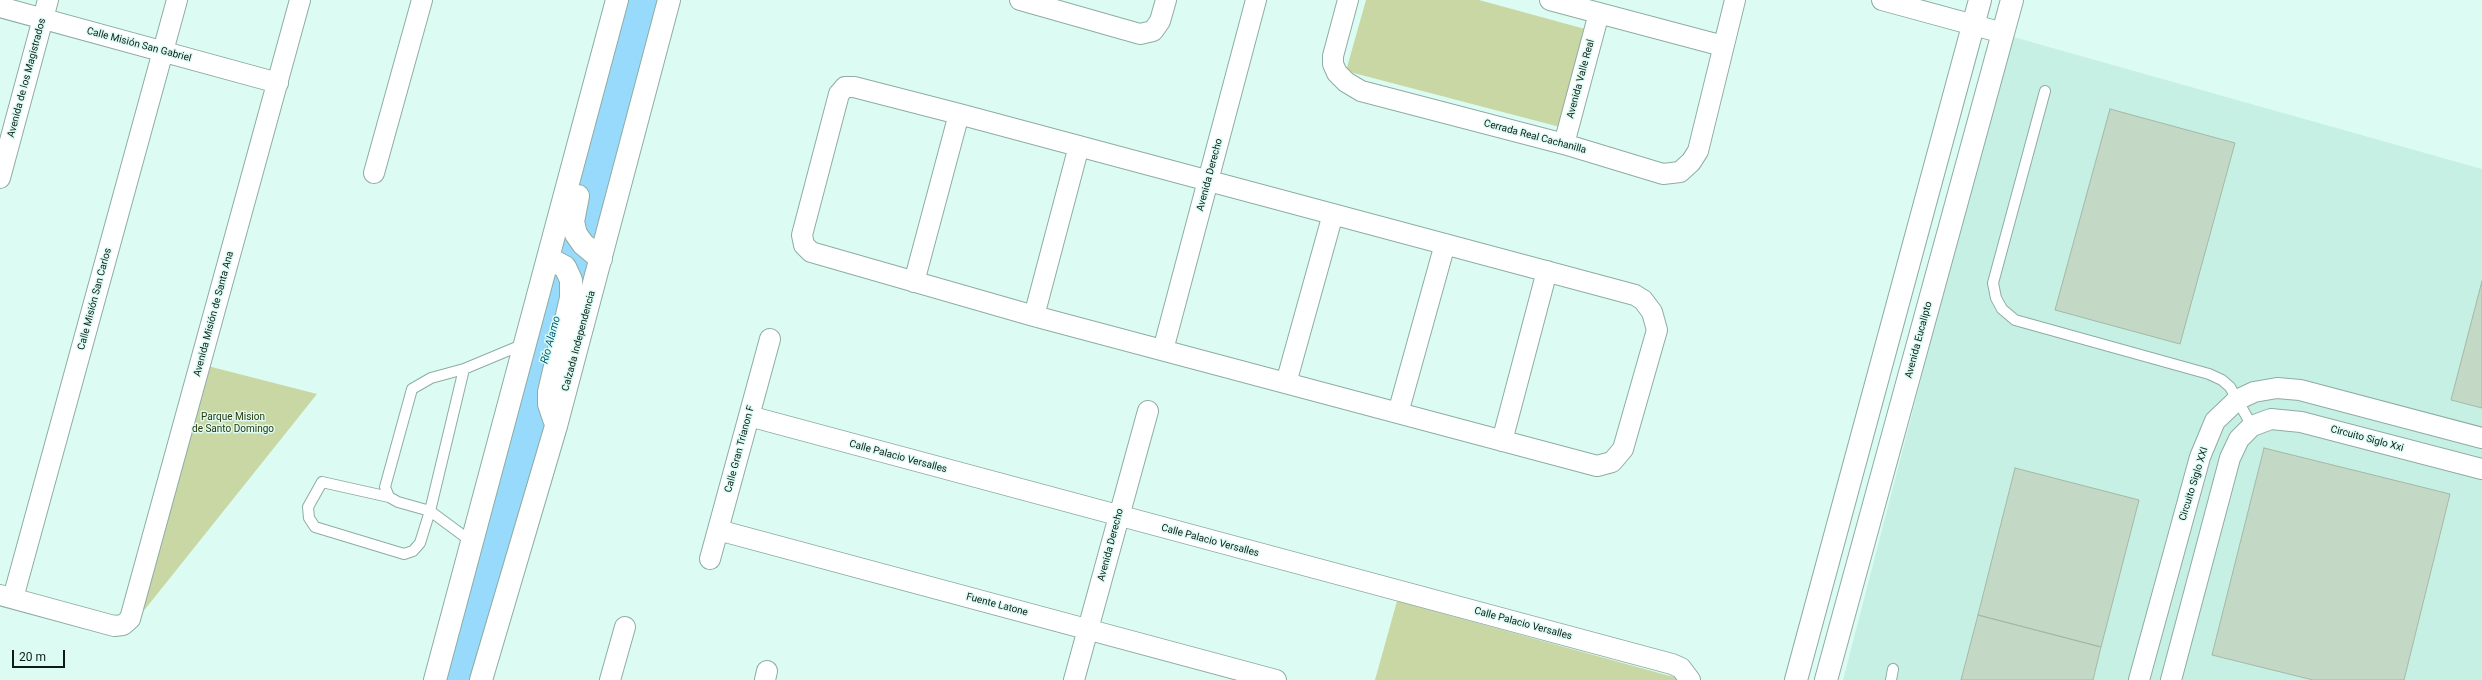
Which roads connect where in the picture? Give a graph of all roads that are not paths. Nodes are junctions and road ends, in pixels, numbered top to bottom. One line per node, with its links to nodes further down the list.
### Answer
1 (48, 0): 18 (street, Avenida de los Magistrados)
2 (177, 0): 22 (street, Calle Misión San Carlos)
3 (300, 0): 23 (street, Avenida Misión de Santa Ana)
4 (422, 0): 29 (street)
5 (617, 0): 25 (main road)
6 (669, 0): 35 (main road, Calzada Independencia)
7 (1166, 0): 15 (street)
8 (1256, 0): 31 (street, Avenida Derecho)
9 (1348, 0): 27 (street, Cerrada Real Cachanilla)
10 (1550, 0): 17 (street)
11 (1735, 0): 21 (street, Cerrada Real Cachanilla)
12 (1882, 0): 19 (street)
13 (1980, 0): 19 (main road)
14 (2012, 0): 20 (main road, Avenida Eucalipto)
15 (1027, 1)
16 (0, 7): 18 (street, Calle Misión San Gabriel)
17 (1599, 13): 21 (street); 27 (street, Avenida Valle Real)
18 (43, 19): 22 (street, Calle Misión San Gabriel); 30 (street, Avenida de los Magistrados)
19 (1974, 25): 20 (street); 71 (main road)
20 (2003, 33): 72 (main road, Avenida Eucalipto)
21 (1723, 46): 27 (street, Cerrada Real Cachanilla)
22 (164, 51): 23 (street, Calle Misión San Gabriel); 59 (street, Calle Misión San Carlos)
23 (278, 82): 59 (street, Avenida Misión de Santa Ana)
24 (2045, 90): 44 (lane)
25 (592, 93): 34 (main road); 35 (main road)
26 (959, 114): 28 (street); 37 (street); 37 (street)
27 (1564, 144)
28 (1079, 146): 31 (street); 38 (street)
29 (374, 173)
30 (0, 178)
31 (1208, 180): 32 (street); 41 (street, Avenida Derecho)
32 (1333, 214): 33 (street); 43 (street)
33 (1444, 244): 36 (street); 46 (street)
34 (548, 258): 40 (main road); 48 (main road)
35 (601, 259): 48 (main road, Calzada Independencia)
36 (1547, 271): 51 (street); 51 (street)
37 (914, 282): 38 (street)
38 (1034, 316): 41 (street)
39 (770, 339): 47 (street, Calle Gran Trianon F)
40 (525, 343): 42 (lane); 57 (main road)
41 (1163, 350): 43 (street)
42 (464, 369): 53 (lane); 54 (lane)
43 (1286, 383): 46 (street)
44 (2237, 400): 49 (lane); 50 (street, Circuito Siglo XXI); 62 (street, Circuito Siglo XXI)
45 (1148, 411): 55 (street, Avenida Derecho)
46 (1398, 413): 51 (street)
47 (749, 416): 55 (street, Calle Palacio Versalles); 56 (street, Calle Gran Trianon F)
48 (556, 426): 66 (main road, Calzada Independencia)
49 (2252, 426): 52 (street, Circuito Siglo Xxi); 64 (street)
50 (2482, 438)
51 (1502, 441)
52 (2482, 469)
53 (389, 497): 54 (lane); 54 (lane)
54 (430, 511): 57 (lane)
55 (1119, 517): 61 (street, Avenida Derecho); 70 (street, Calle Palacio Versalles)
56 (718, 530): 58 (street, Calle Gran Trianon F); 61 (street, Fuente Latone)
57 (472, 542): 65 (main road)
58 (710, 559)
59 (7, 596)
60 (625, 627): 67 (street)
61 (1088, 630): 68 (street, Avenida Derecho); 69 (street, Fuente Latone)
62 (2144, 659): 64 (street); 74 (street, Circuito Siglo XXI)
63 (1894, 669): 73 (lane)
64 (2173, 673)
65 (435, 680)
66 (481, 680)
67 (610, 680)
68 (1074, 680)
69 (1276, 680)
70 (1690, 680)
71 (1796, 680)
72 (1826, 680)
73 (1891, 680)
74 (2139, 680)

